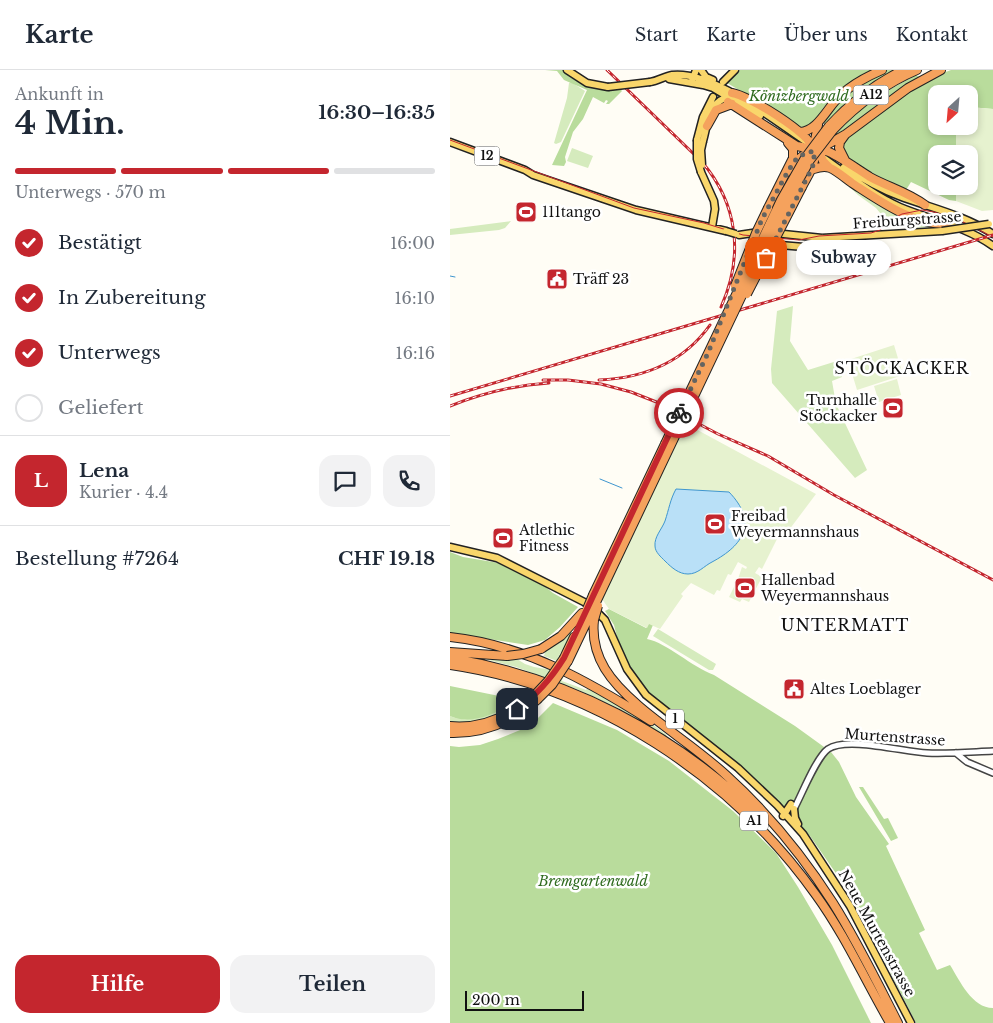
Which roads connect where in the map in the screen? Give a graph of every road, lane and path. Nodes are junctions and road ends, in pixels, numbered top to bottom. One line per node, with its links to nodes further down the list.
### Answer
1 (567, 70): 9 (main road, bridge)
2 (696, 70): 9 (main road)
3 (701, 70): 10 (main road)
4 (735, 70): 10 (main road)
5 (882, 70): 13 (highway)
6 (903, 70): 15 (highway, A12)
7 (917, 70): 15 (highway, A12)
8 (941, 70): 17 (highway)
9 (692, 78): 10 (main road); 12 (main road)
10 (723, 85): 12 (main road)
11 (712, 97): 19 (main road)
12 (729, 99): 14 (highway); 16 (highway); 18 (highway); 21 (main road)
13 (819, 120): 16 (highway); 22 (highway)
14 (707, 126): 19 (main road)
15 (831, 128): 37 (highway, A12, bridge)
16 (800, 132): 22 (highway)
17 (846, 134): 22 (highway); 23 (highway)
18 (781, 136): 22 (highway); 26 (highway)
19 (700, 140): 30 (main road, bridge)
20 (450, 142): 30 (main road, Freiburgstrasse / 12)
21 (804, 143)
22 (816, 150): 23 (highway); 24 (highway); 25 (highway); 26 (highway)
23 (849, 165): 27 (highway)
24 (830, 168): 25 (highway); 28 (highway)
25 (811, 170): 37 (highway, bridge)
26 (786, 174): 37 (highway, bridge)
27 (925, 204): 28 (main road); 31 (main road)
28 (947, 224): 36 (main road)
29 (991, 224): 34 (main road, Freiburgstrasse / 12, bridge)
30 (712, 227): 32 (main road, Freiburgstrasse / 12, bridge)
31 (993, 234)
32 (737, 235): 33 (main road, Freiburgstrasse / 12); 35 (main road, Freiburgstrasse / 12)
33 (806, 236): 34 (main road, Freiburgstrasse / 12); 35 (main road)
34 (822, 238): 35 (main road, Freiburgstrasse / 12)
35 (810, 245)
36 (993, 245)
37 (710, 354): 39 (highway, A12, bridge); 39 (highway, A12, bridge)
38 (450, 547): 53 (main road, Neue Murtenstrasse / 1)
39 (587, 616): 41 (highway, bridge); 46 (highway, bridge); 49 (highway)
40 (450, 637): 49 (highway)
41 (450, 651)
42 (450, 658): 59 (highway, A1)
43 (450, 665): 45 (highway, A1)
44 (450, 671): 45 (highway)
45 (508, 678): 60 (highway, A1)
46 (535, 699): 47 (highway); 48 (highway)
47 (450, 726)
48 (450, 733)
49 (694, 750): 59 (highway)
50 (993, 752): 51 (street)
51 (956, 753): 52 (street, Murtenstrasse); 55 (street, Murtenstrasse)
52 (993, 774)
53 (755, 785): 54 (main road, Neue Murtenstrasse / 1); 56 (main road, Neue Murtenstrasse / 1)
54 (777, 805): 55 (main road); 56 (main road, Neue Murtenstrasse / 1)
55 (792, 806): 56 (main road); 57 (main road)
56 (785, 815): 57 (main road, Neue Murtenstrasse / 1); 58 (main road, Neue Murtenstrasse / 1)
57 (803, 834): 58 (main road, Neue Murtenstrasse / 1)
58 (818, 856): 62 (main road, Neue Murtenstrasse / 1)
59 (817, 880): 61 (highway, A1)
60 (888, 1023)
61 (898, 1023)
62 (911, 1023)

